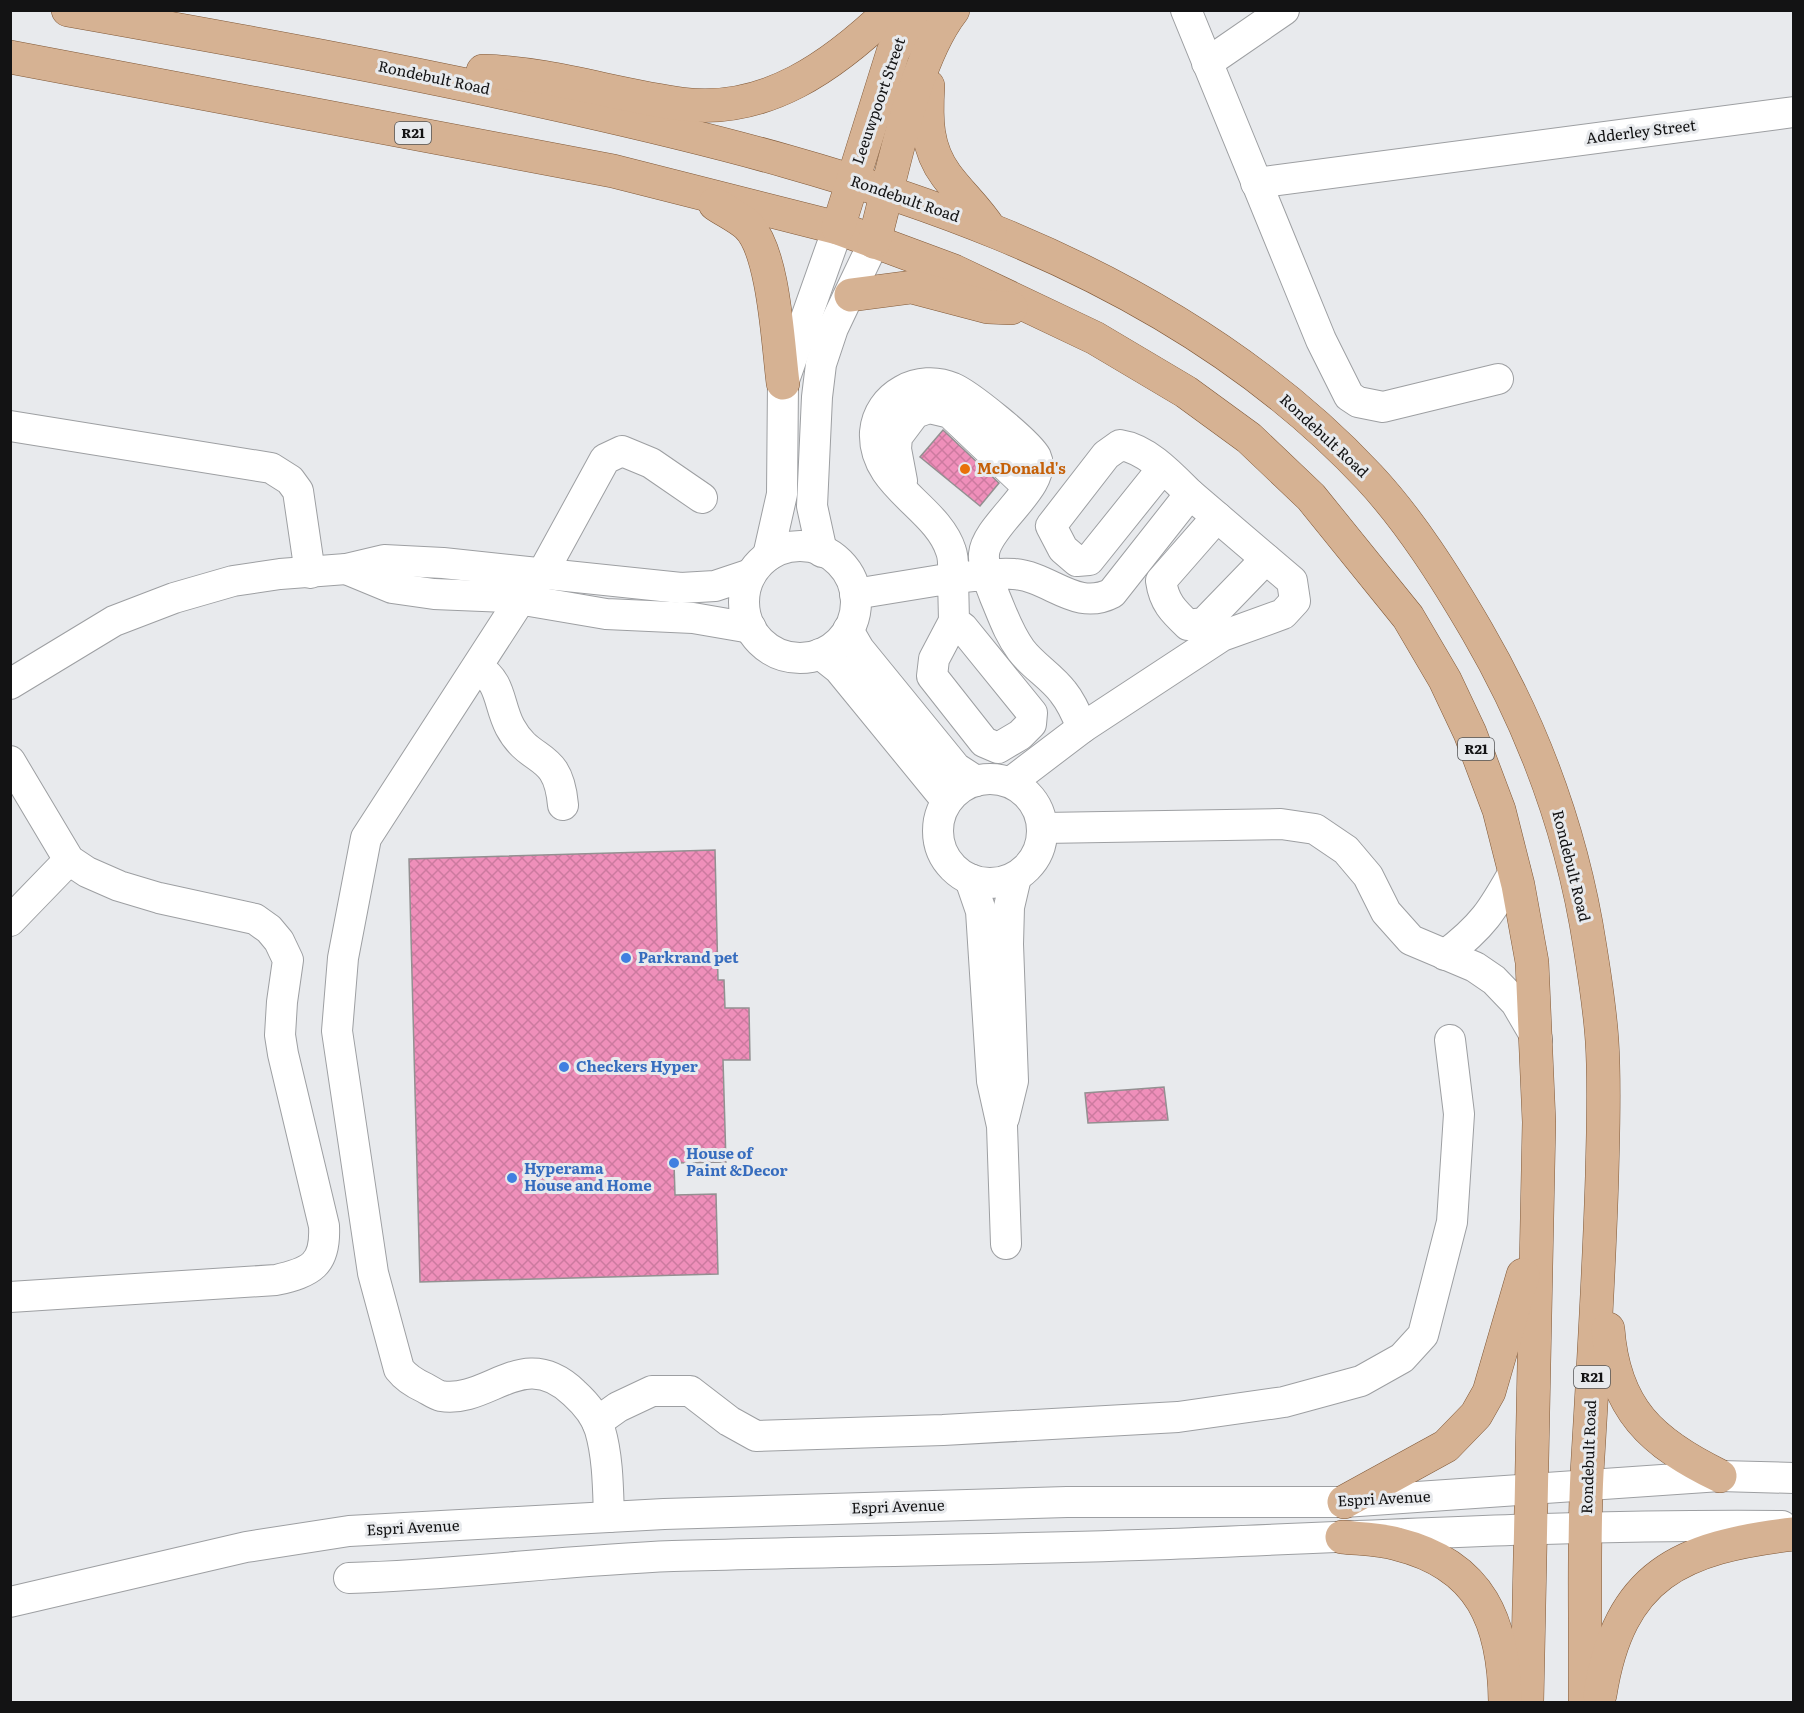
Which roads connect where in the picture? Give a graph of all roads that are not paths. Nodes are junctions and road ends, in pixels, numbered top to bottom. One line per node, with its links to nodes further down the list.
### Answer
1 (68, 10): 8 (main road, Rondebult Road / R21)
2 (125, 10): 8 (main road)
3 (891, 10): 12 (main road)
4 (916, 10): 14 (main road, Leeuwpoort Street)
5 (953, 10): 9 (main road, Leeuwpoort Street)
6 (1186, 10): 11 (street)
7 (1284, 10): 11 (street)
8 (208, 35): 12 (main road, Rondebult Road / R21)
9 (929, 52): 16 (main road, Leeuwpoort Street); 19 (main road)
10 (10, 57): 17 (main road, R21)
11 (1207, 63): 15 (street)
12 (415, 73): 14 (main road, Rondebult Road / R21)
13 (1794, 112): 15 (street, Adderley Street)
14 (852, 179): 16 (main road, Rondebult Road / R21); 18 (main road, Leeuwpoort Street)
15 (1256, 183): 23 (street)
16 (888, 191): 19 (main road, Rondebult Road / R21); 20 (main road, Leeuwpoort Street)
17 (702, 195): 18 (main road, R21); 24 (main road)
18 (838, 228): 20 (main road, R21); 24 (street)
19 (990, 229): 62 (main road, Rondebult Road / R21)
20 (874, 242): 21 (street); 22 (main road, R21)
21 (851, 295): 22 (main road); 30 (street)
22 (1034, 308): 54 (main road, R21)
23 (1498, 379)
24 (783, 383): 32 (street)
25 (10, 426): 34 (street)
26 (1162, 469): 27 (street)
27 (1190, 494): 29 (street); 36 (street)
28 (702, 498): 35 (street)
29 (1218, 517): 31 (street); 31 (street)
30 (822, 552): 32 (street); 38 (street)
31 (1266, 559): 46 (street)
32 (759, 565): 35 (street); 41 (street)
33 (346, 569): 34 (street); 35 (street); 39 (street)
34 (310, 573): 45 (street)
35 (542, 573): 39 (street)
36 (986, 576): 37 (street); 37 (street); 46 (street)
37 (953, 578): 38 (street); 40 (street)
38 (855, 594): 42 (street)
39 (520, 600): 41 (street); 44 (street)
40 (954, 621)
41 (750, 628): 43 (street)
42 (848, 630): 43 (street); 48 (street)
43 (820, 654): 50 (street)
44 (478, 668): 51 (street); 66 (street)
45 (10, 684)
46 (1082, 728): 49 (street)
47 (10, 761): 53 (street)
48 (976, 781): 49 (street); 50 (street)
49 (1011, 782): 52 (street)
50 (947, 801): 56 (street)
51 (563, 805)
52 (1043, 828): 55 (street); 58 (street)
53 (69, 860): 57 (street); 65 (street)
54 (1515, 870): 58 (street); 60 (main road, R21)
55 (1016, 877): 56 (street); 61 (street)
56 (970, 879): 61 (street)
57 (10, 921)
58 (1445, 955): 60 (street)
59 (1450, 1040): 66 (street)
60 (1538, 1040): 63 (main road, R21)
61 (1002, 1126): 64 (street)
62 (1600, 1229): 67 (main road); 69 (main road, Rondebult Road / R21)
63 (1536, 1235): 70 (main road, R21); 71 (main road)
64 (1006, 1244)
65 (10, 1297)
66 (597, 1422): 72 (street)
67 (1720, 1476): 68 (street, Espri Avenue); 69 (street, Espri Avenue)
68 (1794, 1478)
69 (1586, 1486): 70 (street, Espri Avenue); 73 (main road, Rondebult Road / R21)
70 (1530, 1489): 71 (street, Espri Avenue); 75 (main road, R21)
71 (1344, 1502): 72 (street, Espri Avenue)
72 (609, 1517): 78 (street); 80 (street, Espri Avenue)
73 (1586, 1526): 74 (street); 75 (street); 83 (main road, Rondebult Road / R21)
74 (1794, 1526)
75 (1529, 1528): 77 (street); 82 (main road, R21)
76 (1794, 1534): 84 (main road)
77 (1342, 1538): 78 (street); 81 (main road)
78 (670, 1556): 79 (street)
79 (349, 1578)
80 (10, 1602)
81 (1504, 1702)
82 (1527, 1702)
83 (1585, 1702)
84 (1598, 1702)

